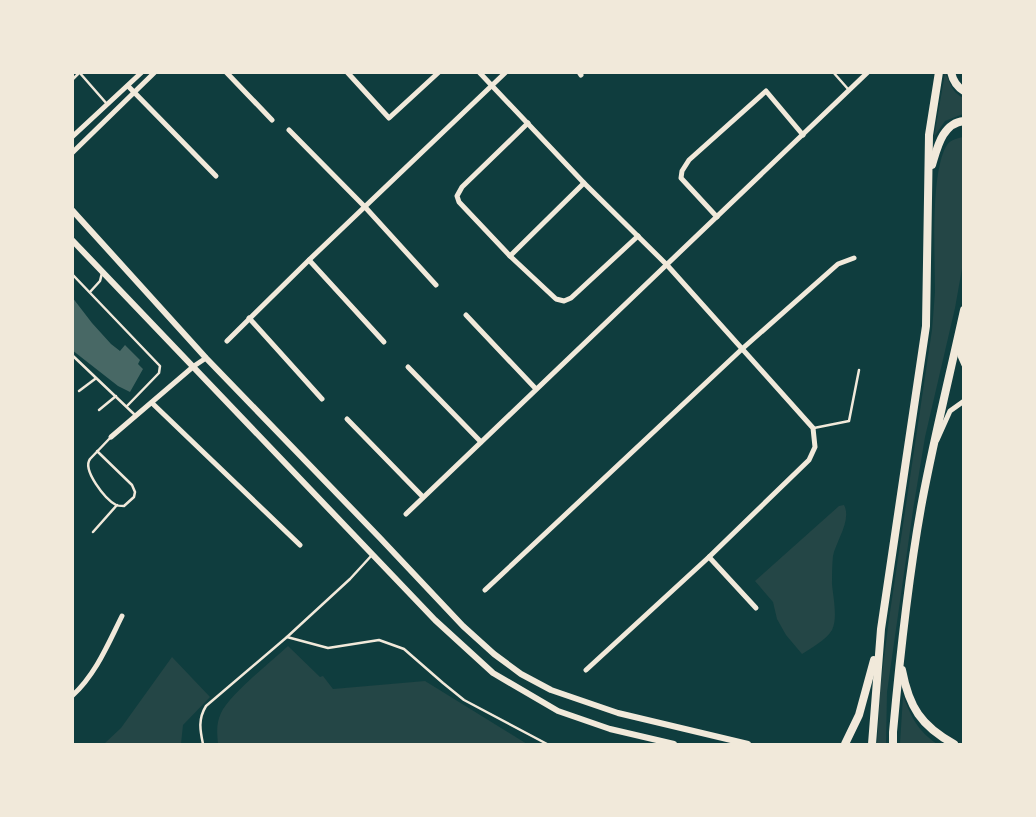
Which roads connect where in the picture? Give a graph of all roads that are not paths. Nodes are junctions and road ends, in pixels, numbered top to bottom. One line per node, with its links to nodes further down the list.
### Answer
1 (142, 72): 14 (street)
2 (155, 72): 18 (street)
3 (226, 72): 20 (street)
4 (347, 72): 5 (street)
5 (439, 72)
6 (479, 72): 15 (street)
7 (506, 72): 15 (street)
8 (833, 72): 16 (lane)
9 (868, 72): 16 (street)
10 (939, 72): 27 (main road)
11 (951, 72): 17 (main road)
12 (79, 73): 13 (lane); 19 (lane)
13 (72, 80)
14 (128, 86): 18 (street); 19 (street)
15 (492, 86): 22 (street); 30 (street)
16 (850, 90): 24 (street)
17 (964, 91)
18 (134, 93): 26 (street); 28 (street)
19 (108, 105): 25 (street)
20 (272, 120)
21 (964, 121): 27 (main road)
22 (528, 123): 29 (street); 35 (street)
23 (289, 130): 30 (street)
24 (802, 135): 32 (street); 32 (street)
25 (72, 137)
26 (72, 153)
27 (930, 172): 81 (main road)
28 (216, 176)
29 (584, 183): 33 (street); 35 (street)
30 (365, 207): 37 (street); 41 (street)
31 (72, 210): 50 (street)
32 (717, 217): 38 (street)
33 (638, 236): 35 (street); 38 (street)
34 (72, 240): 39 (street)
35 (510, 256)
36 (854, 258): 48 (street)
37 (309, 260): 45 (street); 47 (street)
38 (667, 265): 48 (street); 56 (street)
39 (102, 271): 42 (lane); 52 (street)
40 (72, 274): 42 (lane)
41 (436, 285)
42 (89, 293): 62 (lane)
43 (963, 311): 51 (street); 70 (main road)
44 (466, 315): 56 (street)
45 (249, 318): 46 (street); 59 (street)
46 (227, 341)
47 (384, 342)
48 (742, 349): 66 (street); 78 (street)
49 (73, 356): 55 (lane)
50 (206, 358): 52 (street); 89 (street)
51 (964, 365)
52 (194, 366): 61 (street); 76 (street)
53 (408, 367): 68 (street)
54 (858, 370): 66 (lane)
55 (95, 378): 57 (lane); 58 (lane)
56 (536, 389): 68 (street)
57 (80, 391)
58 (116, 396): 62 (lane); 63 (lane)
59 (322, 399)
60 (964, 401): 70 (street)
61 (152, 403): 64 (street); 75 (street)
62 (128, 406): 64 (lane)
63 (99, 410)
64 (136, 416): 67 (street)
65 (347, 419): 71 (street)
66 (813, 428): 77 (street)
67 (111, 437): 69 (lane)
68 (481, 442): 71 (street)
69 (97, 451): 72 (lane); 72 (lane)
70 (931, 454): 83 (main road)
71 (424, 497): 73 (street)
72 (117, 505): 74 (lane)
73 (406, 514)
74 (94, 532)
75 (300, 545)
76 (373, 555): 82 (lane); 88 (street)
77 (709, 557): 79 (street); 84 (street)
78 (485, 590)
79 (756, 608)
80 (122, 616): 85 (street)
81 (880, 629): 90 (main road); 91 (main road)
82 (287, 637): 86 (lane); 87 (lane)
83 (900, 660): 92 (main road); 93 (main road)
84 (586, 670)
85 (72, 696)
86 (203, 744)
87 (547, 744)
88 (674, 744)
89 (748, 744)
90 (845, 744)
91 (872, 744)
92 (893, 744)
93 (954, 744)

